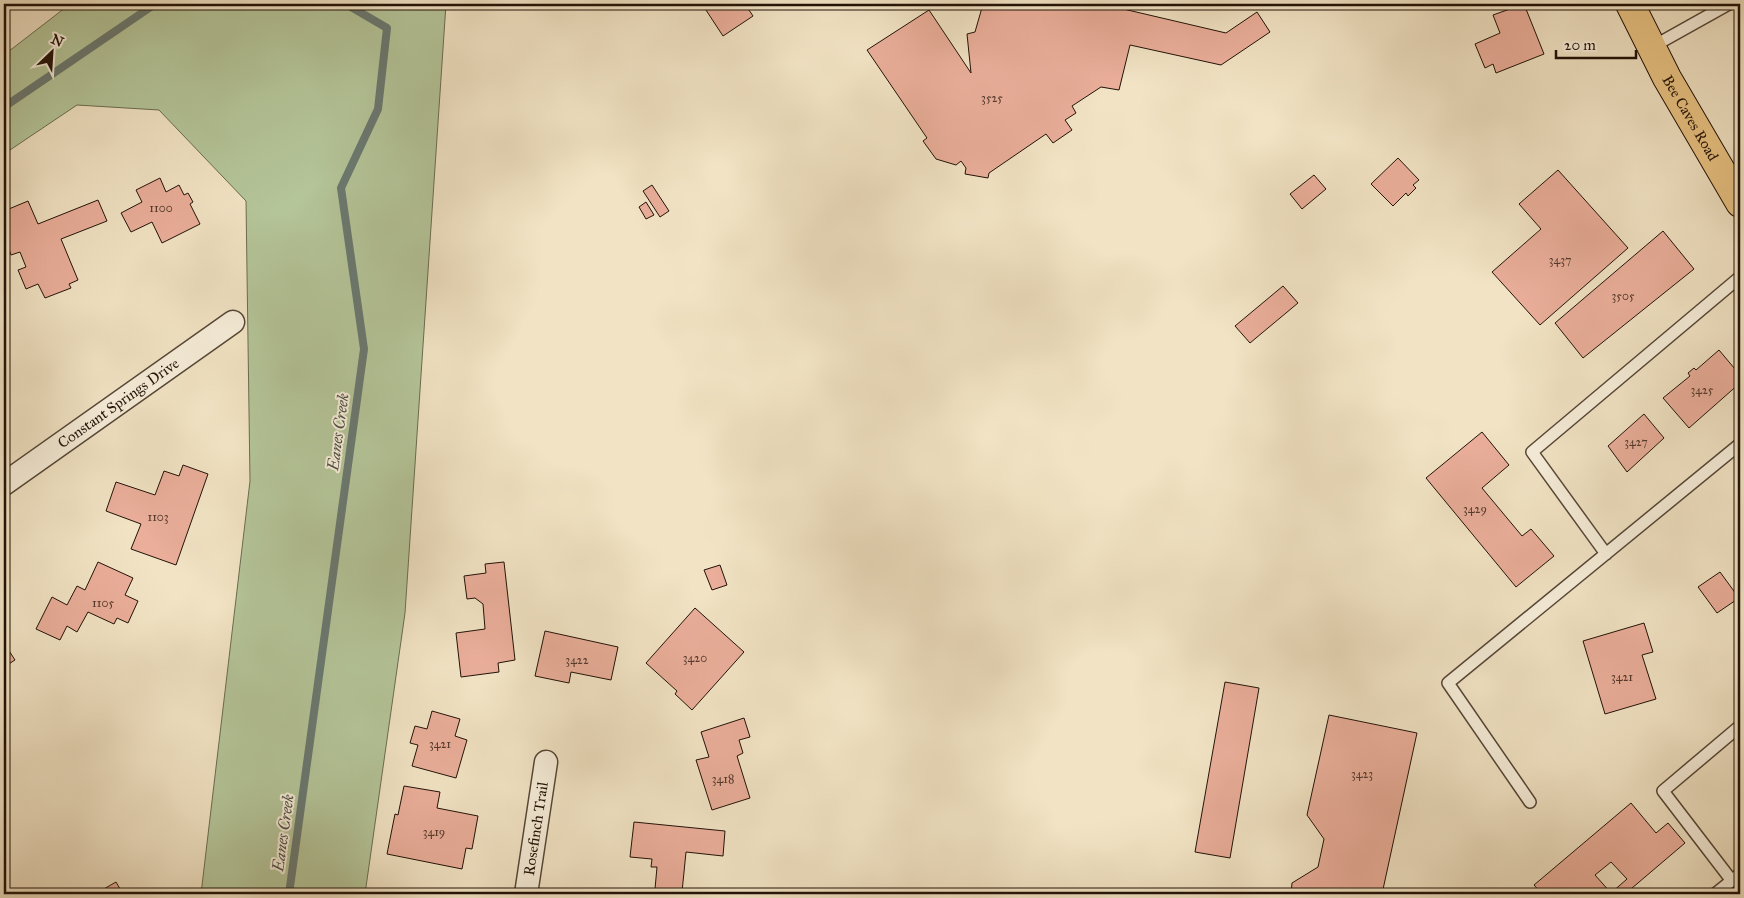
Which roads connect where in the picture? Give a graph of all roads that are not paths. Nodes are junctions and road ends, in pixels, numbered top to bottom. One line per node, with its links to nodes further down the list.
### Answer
1 (1630, 4): 3 (main road, Bee Caves Road)
2 (1729, 4): 3 (lane)
3 (1651, 47): 4 (main road, Bee Caves Road)
4 (1740, 203)
5 (1740, 277): 9 (lane)
6 (233, 322): 8 (street, Constant Springs Drive)
7 (1740, 444): 9 (lane)
8 (4, 484)
9 (1606, 554): 12 (lane)
10 (1740, 726): 13 (lane)
11 (546, 762): 14 (street, Rosefinch Trail)
12 (1530, 802)
13 (1736, 878): 15 (lane)
14 (526, 894)
15 (1715, 894)

